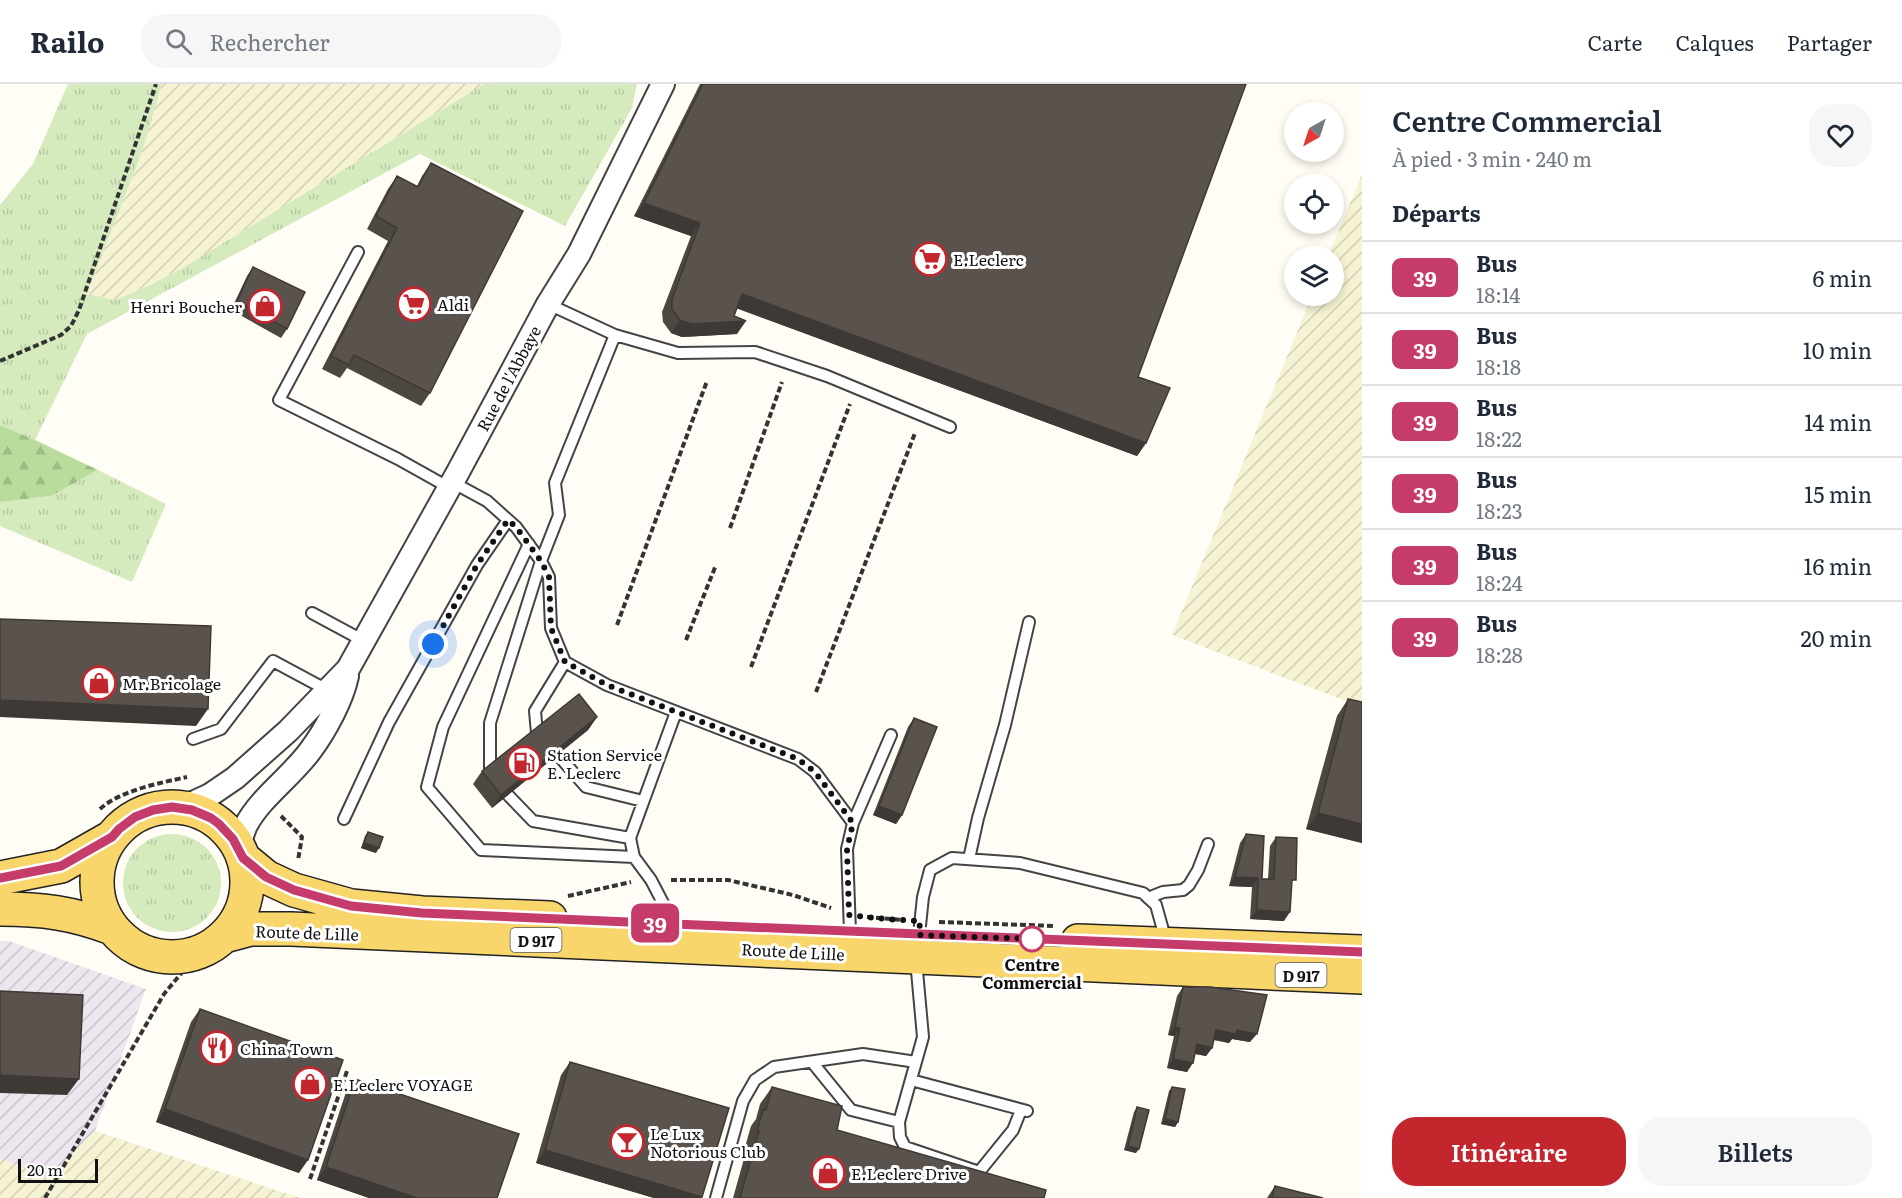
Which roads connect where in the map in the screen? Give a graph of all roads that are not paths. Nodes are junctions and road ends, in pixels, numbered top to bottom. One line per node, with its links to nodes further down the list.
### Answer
1 (663, 84): 3 (street, Rue de l'Abbaye)
2 (358, 252): 6 (lane)
3 (548, 304): 4 (lane); 6 (street, Rue de l'Abbaye)
4 (615, 335): 5 (lane); 9 (lane)
5 (950, 427)
6 (450, 484): 7 (lane); 12 (street, Rue de l'Abbaye)
7 (508, 520): 8 (lane); 25 (lane)
8 (529, 544): 9 (lane); 31 (lane)
9 (541, 561): 13 (lane); 21 (lane)
10 (312, 613): 12 (lane)
11 (1029, 622): 32 (lane)
12 (364, 641): 14 (street, Rue de l'Abbaye)
13 (565, 662): 16 (lane); 17 (lane)
14 (348, 669): 15 (street, Rue de l'Abbaye); 30 (street, Rue de l'Abbaye)
15 (328, 690): 19 (lane); 24 (street, Rue de l'Abbaye)
16 (676, 712): 23 (lane); 26 (lane)
17 (537, 733)
18 (891, 735): 26 (lane)
19 (194, 739)
20 (558, 754): 23 (lane)
21 (490, 771)
22 (508, 795): 28 (lane)
23 (643, 801): 28 (lane)
24 (182, 808): 27 (main road); 30 (main road)
25 (344, 819)
26 (853, 823): 36 (lane)
27 (112, 837): 33 (main road); 38 (main road)
28 (630, 838): 31 (lane)
29 (1208, 844): 34 (lane)
30 (241, 853): 37 (main road, Route de Lille / D 917); 40 (main road)
31 (634, 857): 37 (lane)
32 (969, 860): 34 (lane); 39 (lane)
33 (0, 878)
34 (1148, 898): 41 (lane)
35 (0, 909): 38 (main road)
36 (849, 923): 37 (main road, Route de Lille / D 917); 39 (main road, Route de Lille / D 917)
37 (674, 924)
38 (112, 928): 40 (main road)
39 (918, 937): 40 (main road, Route de Lille / D 917); 41 (main road, Route de Lille / D 917); 43 (main road, Route de Lille / D 917); 45 (lane)
40 (211, 944)
41 (1167, 944): 42 (main road, Route de Lille / D 917)
42 (1362, 952)
43 (1362, 977)
44 (812, 1062): 45 (lane); 47 (lane); 48 (lane)
45 (916, 1062): 46 (lane)
46 (911, 1080): 47 (lane); 47 (lane)
47 (899, 1122)
48 (716, 1198)

